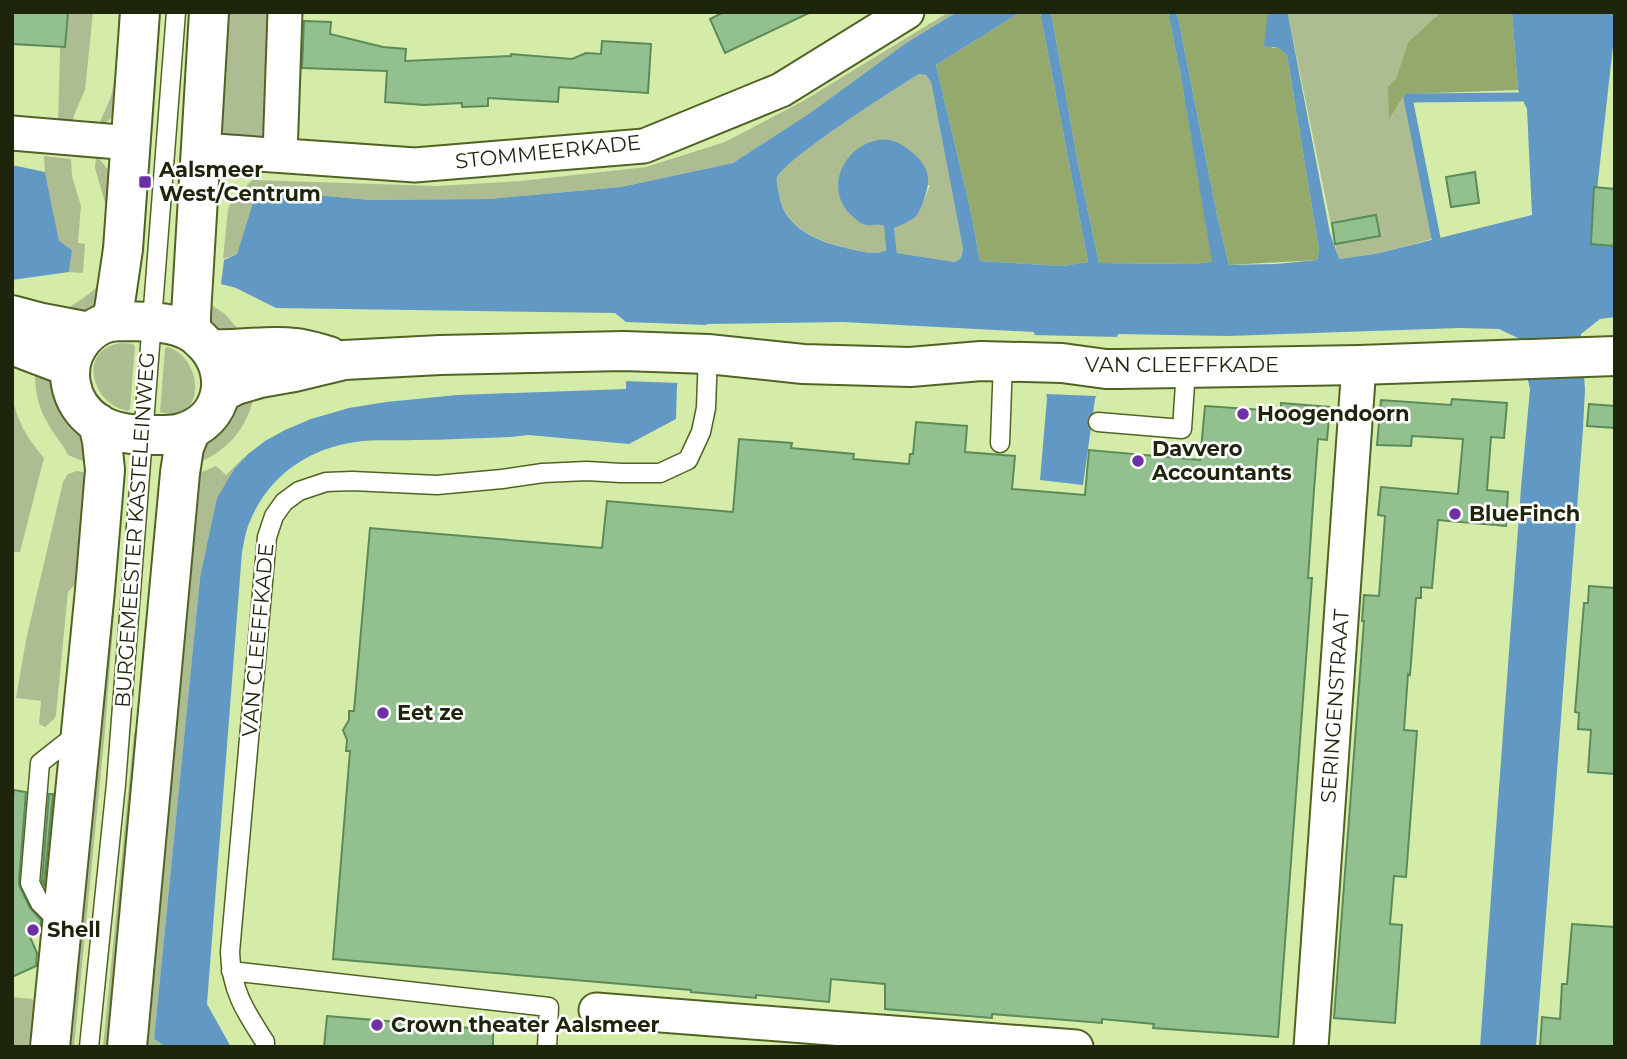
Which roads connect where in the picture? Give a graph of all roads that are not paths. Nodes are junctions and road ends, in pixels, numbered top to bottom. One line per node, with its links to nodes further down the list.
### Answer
1 (140, 12): 7 (main road)
2 (176, 12): 11 (lane, BURGEMEESTER KASTELEINWEG)
3 (209, 12): 8 (main road)
4 (285, 12): 9 (street)
5 (907, 12): 9 (street, STOMMEERKADE)
6 (12, 133): 7 (street)
7 (131, 143): 12 (main road)
8 (201, 150): 9 (street, STOMMEERKADE); 13 (main road)
9 (280, 155)
10 (12, 315): 12 (main road, VAN CLEEFFKADE)
11 (151, 322): 12 (main road, VAN CLEEFFKADE); 13 (main road, VAN CLEEFFKADE); 26 (lane, BURGEMEESTER KASTELEINWEG)
12 (99, 327): 20 (main road)
13 (201, 340): 17 (main road, VAN CLEEFFKADE); 22 (main road)
14 (12, 345): 20 (main road)
15 (701, 354): 17 (main road, VAN CLEEFFKADE); 18 (main road, VAN CLEEFFKADE); 28 (lane, VAN CLEEFFKADE)
16 (1601, 357): 19 (main road, VAN CLEEFFKADE)
17 (344, 360): 22 (main road, VAN CLEEFFKADE)
18 (1021, 362): 21 (main road, VAN CLEEFFKADE); 27 (lane)
19 (1359, 365): 21 (main road, VAN CLEEFFKADE); 38 (street, SERINGENSTRAAT)
20 (69, 367): 24 (main road)
21 (1186, 369): 23 (lane)
22 (222, 392): 25 (main road)
23 (1098, 422)
24 (98, 424): 26 (main road); 32 (main road, BURGEMEESTER KASTELEINWEG)
25 (191, 430): 26 (main road); 34 (main road, BURGEMEESTER KASTELEINWEG)
26 (143, 435): 33 (lane, BURGEMEESTER KASTELEINWEG)
27 (1000, 443)
28 (231, 971): 35 (lane, VAN CLEEFFKADE); 36 (lane)
29 (596, 1010): 30 (street)
30 (869, 1038): 31 (street)
31 (1035, 1045): 37 (street)
32 (50, 1047)
33 (89, 1047)
34 (127, 1047)
35 (265, 1047)
36 (547, 1047)
37 (1076, 1047)
38 (1311, 1047)

